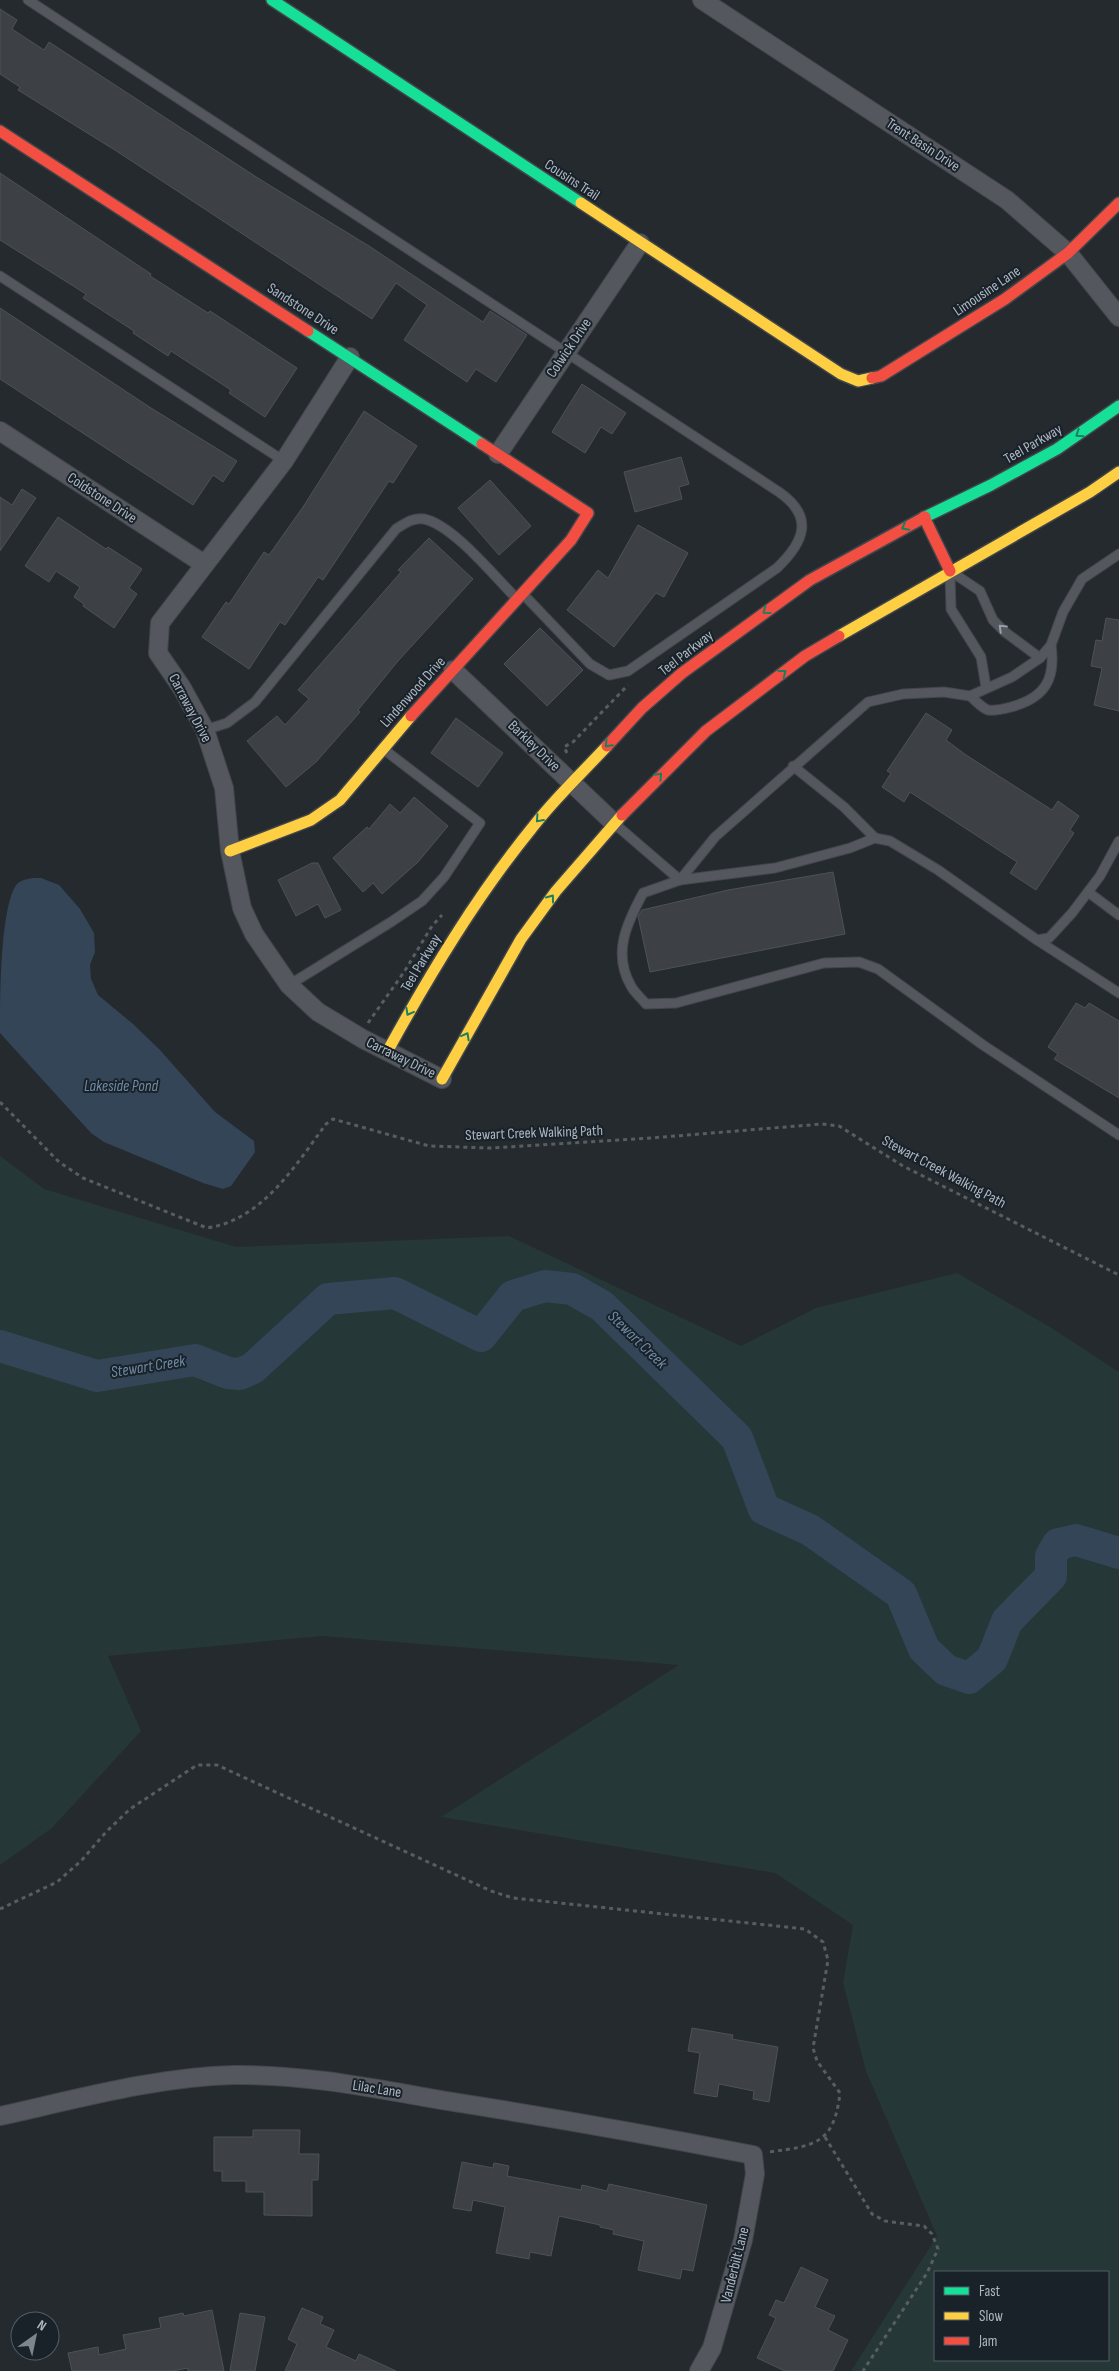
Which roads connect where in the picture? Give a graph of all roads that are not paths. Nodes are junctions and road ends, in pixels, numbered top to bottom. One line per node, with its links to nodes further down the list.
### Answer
1 (28, 0): 10 (lane)
2 (272, 0): 6 (street, Cousins Trail)
3 (702, 0): 7 (street, Trent Basin Drive)
4 (0, 131): 11 (street, Sandstone Drive)
5 (1119, 203): 7 (street, Limousine Lane)
6 (640, 242): 10 (street, Colwick Drive); 12 (street, Cousins Trail)
7 (1068, 253): 9 (street, Trent Basin Drive); 12 (street, Limousine Lane)
8 (0, 276): 16 (lane)
9 (1119, 317)
10 (567, 351): 15 (street, Colwick Drive); 23 (lane)
11 (350, 357): 15 (street, Sandstone Drive); 16 (street, Carraway Drive)
12 (858, 381)
13 (1119, 406): 19 (street, Teel Parkway, one-way to 19)
14 (0, 432): 21 (street, Coldstone Drive)
15 (498, 454): 18 (street, Sandstone Drive)
16 (284, 461): 21 (street, Carraway Drive)
17 (1119, 472): 22 (street)
18 (588, 513): 23 (street, Lindenwood Drive)
19 (924, 517): 22 (street); 32 (street, Teel Parkway, one-way to 32)
20 (1119, 554): 24 (lane)
21 (204, 564): 29 (street, Carraway Drive)
22 (950, 571): 25 (lane, one-way to 22); 27 (lane); 33 (street, one-way to 22)
23 (520, 596): 26 (street, Lindenwood Drive); 29 (lane)
24 (1051, 645): 25 (lane); 28 (lane)
25 (1040, 658): 27 (lane)
26 (454, 670): 30 (street, Lindenwood Drive); 32 (street, Barkley Drive)
27 (986, 687): 28 (lane)
28 (970, 696): 31 (lane)
29 (205, 730): 36 (street, Carraway Drive)
30 (382, 748): 36 (street, Lindenwood Drive); 41 (lane)
31 (793, 766): 34 (lane); 37 (lane)
32 (572, 783): 33 (street, Barkley Drive); 43 (street, Teel Parkway, one-way to 43)
33 (614, 823): 37 (lane); 44 (street, one-way to 33)
34 (875, 838): 37 (lane); 40 (lane)
35 (1119, 841): 38 (lane)
36 (230, 851): 41 (street, Carraway Drive)
37 (680, 880): 45 (lane)
38 (1088, 892): 39 (lane); 40 (lane)
39 (1119, 915)
40 (1037, 940): 42 (lane)
41 (290, 985): 43 (street, Carraway Drive)
42 (1119, 993)
43 (387, 1052): 44 (street, Carraway Drive)
44 (442, 1079)
45 (1119, 1135)
46 (0, 2116): 47 (street, Lilac Lane)
47 (753, 2154): 48 (street, Vanderbilt Lane)
48 (699, 2371)

